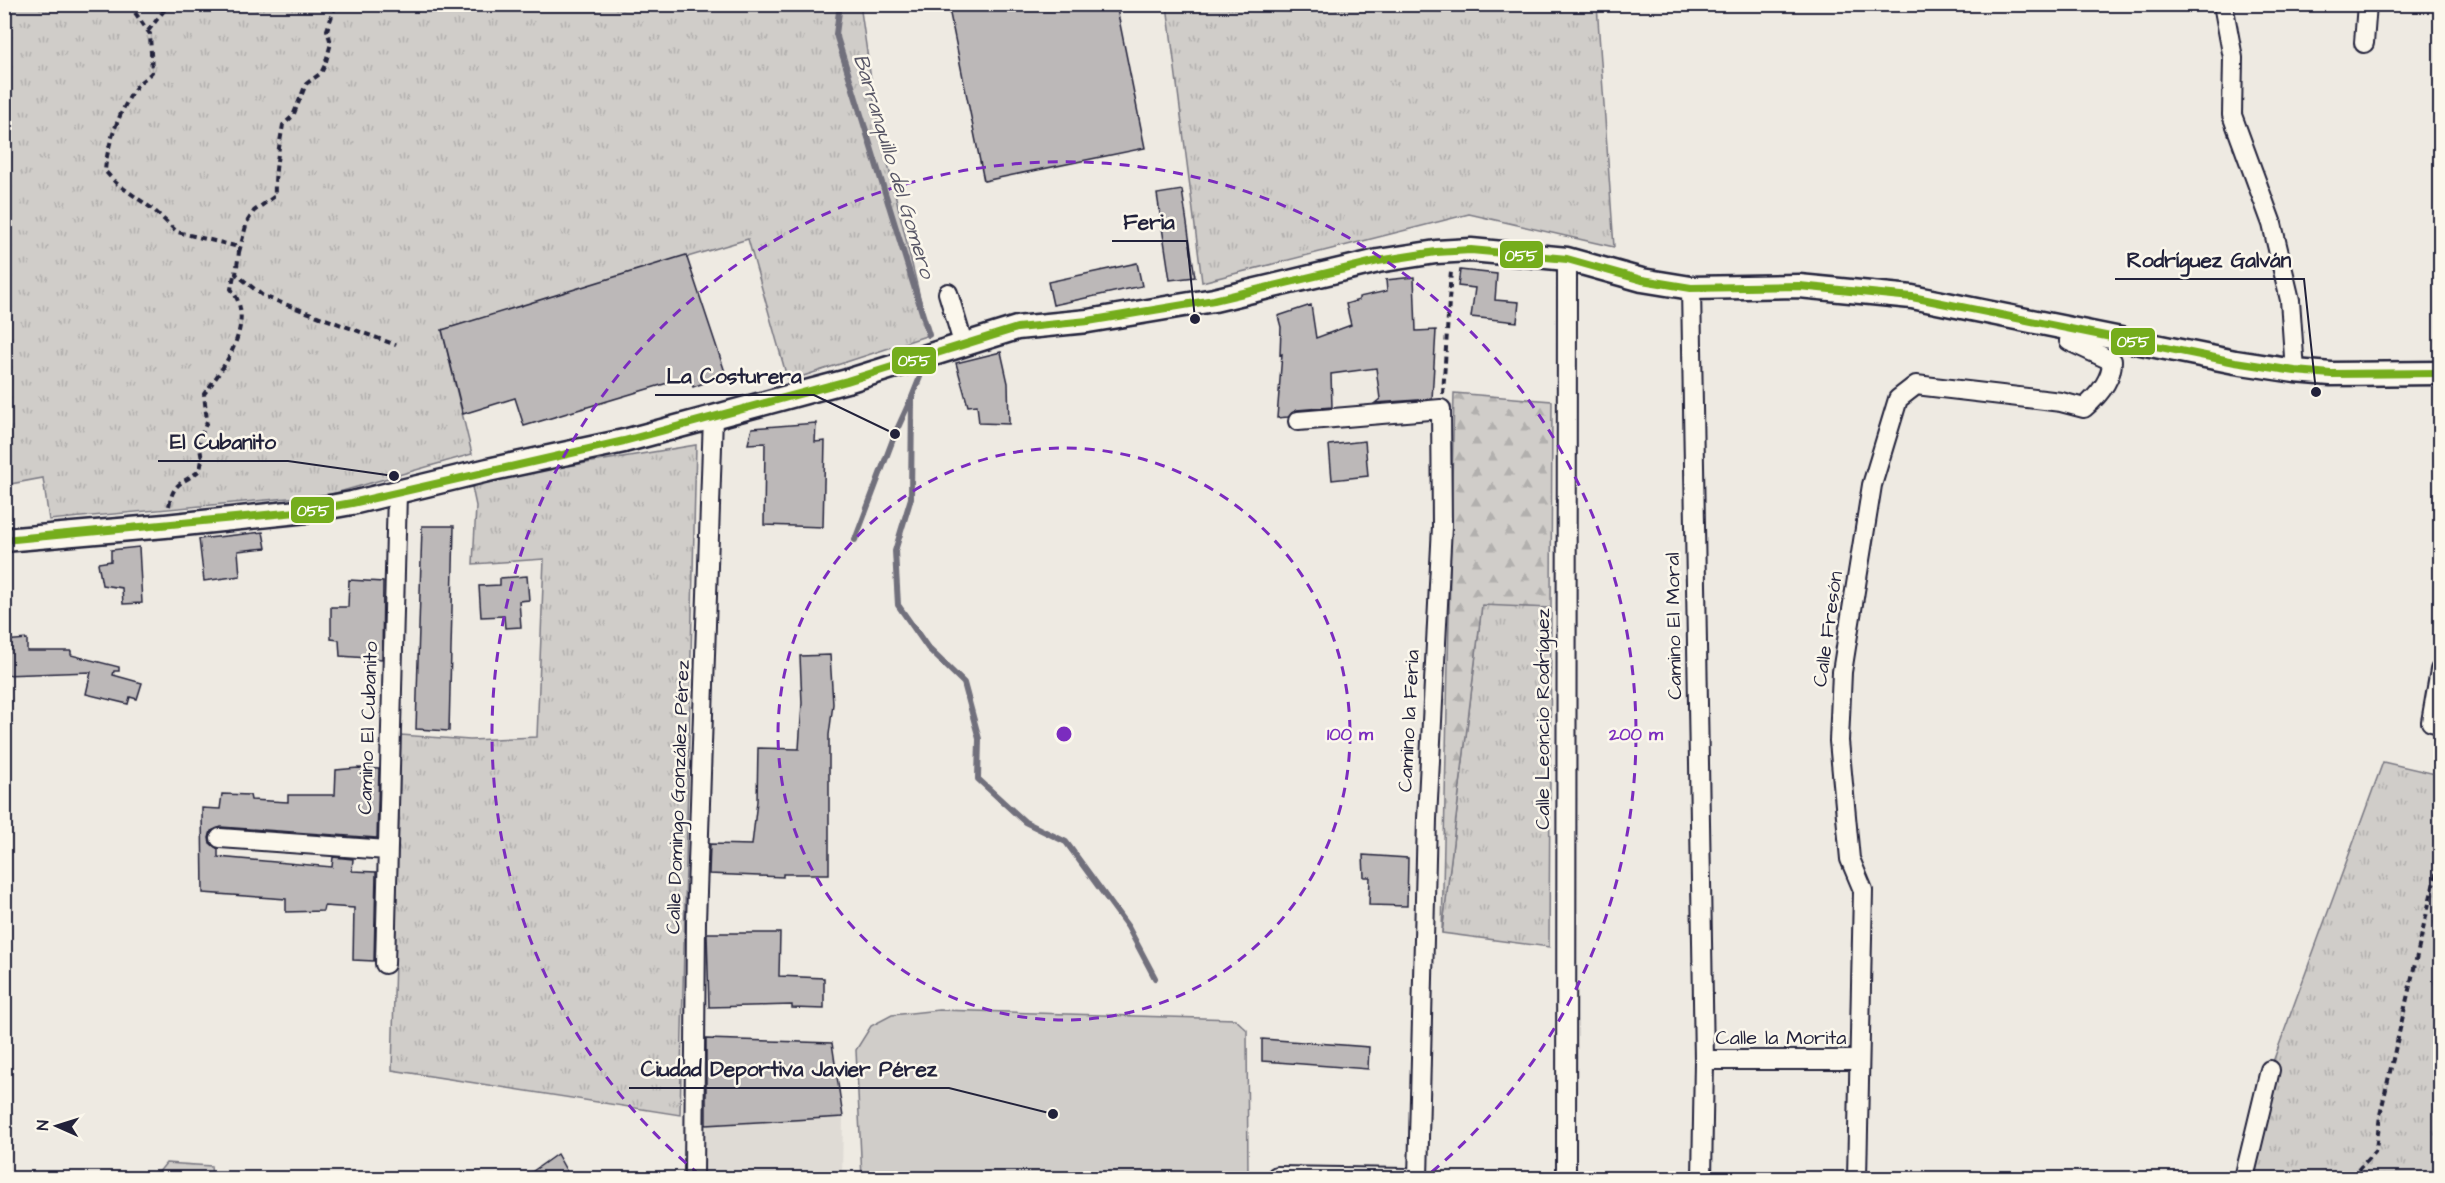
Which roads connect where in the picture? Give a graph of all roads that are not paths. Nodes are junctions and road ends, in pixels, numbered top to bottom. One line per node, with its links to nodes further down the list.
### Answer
1 (2223, 4): 9 (street)
2 (2367, 4): 3 (street)
3 (2364, 43)
4 (1568, 260): 5 (main road); 8 (main road); 27 (street, Calle Leoncio Rodríguez)
5 (1691, 288): 7 (main road); 20 (street, Camino El Moral)
6 (948, 293): 8 (street)
7 (2072, 328): 9 (main road); 21 (street, Calle Fresón)
8 (963, 343): 11 (main road)
9 (2295, 370): 10 (main road)
10 (2440, 374)
11 (713, 417): 13 (main road); 24 (street, Calle Domingo González Pérez)
12 (1298, 421): 26 (street, Camino la Feria)
13 (397, 493): 14 (main road); 18 (street, Camino El Cubanito)
14 (4, 540)
15 (2440, 670): 16 (street)
16 (2440, 724)
17 (220, 838): 18 (street)
18 (387, 850): 19 (street, Camino El Cubanito)
19 (386, 964)
20 (1704, 1060): 21 (street, Calle la Morita); 28 (street, Camino El Moral)
21 (1859, 1060): 29 (street, Calle Fresón)
22 (2270, 1070): 30 (street)
23 (1277, 1176): 25 (street)
24 (694, 1179)
25 (1407, 1179)
26 (1418, 1179)
27 (1566, 1179)
28 (1702, 1179)
29 (1857, 1179)
30 (2244, 1179)

